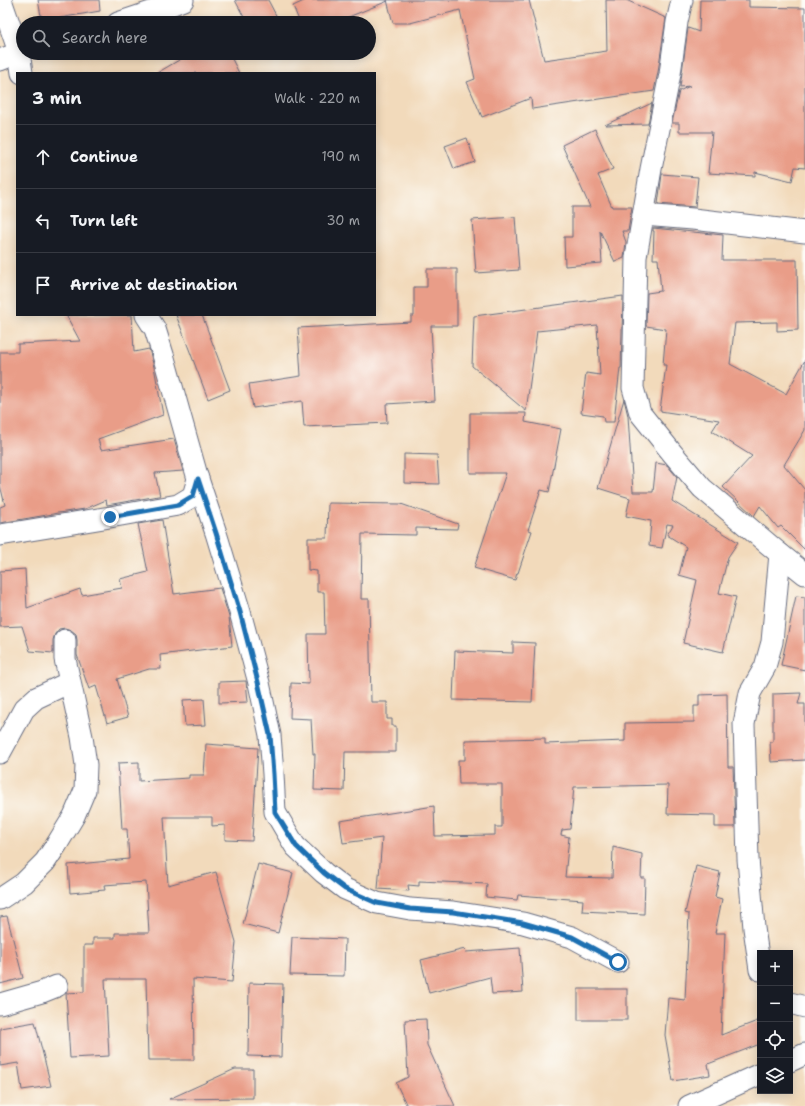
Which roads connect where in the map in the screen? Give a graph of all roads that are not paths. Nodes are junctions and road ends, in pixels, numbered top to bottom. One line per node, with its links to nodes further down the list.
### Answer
1 (2, 0): 5 (street)
2 (183, 0): 4 (street)
3 (682, 0): 8 (street)
4 (139, 16)
5 (14, 54)
6 (17, 60): 7 (street)
7 (22, 72)
8 (643, 215): 9 (street); 13 (street)
9 (805, 232)
10 (147, 316): 11 (street)
11 (198, 479): 12 (street); 20 (street)
12 (0, 535)
13 (780, 554): 14 (street); 19 (street)
14 (805, 574)
15 (65, 640): 16 (street)
16 (70, 682): 17 (street); 18 (street)
17 (0, 753)
18 (0, 899)
19 (757, 950)
20 (618, 962)
21 (57, 986): 22 (street)
22 (0, 1004)
23 (793, 1004): 24 (street)
24 (805, 1007)
25 (805, 1054): 26 (street)
26 (793, 1060)
27 (757, 1075): 28 (street)
28 (689, 1106)

